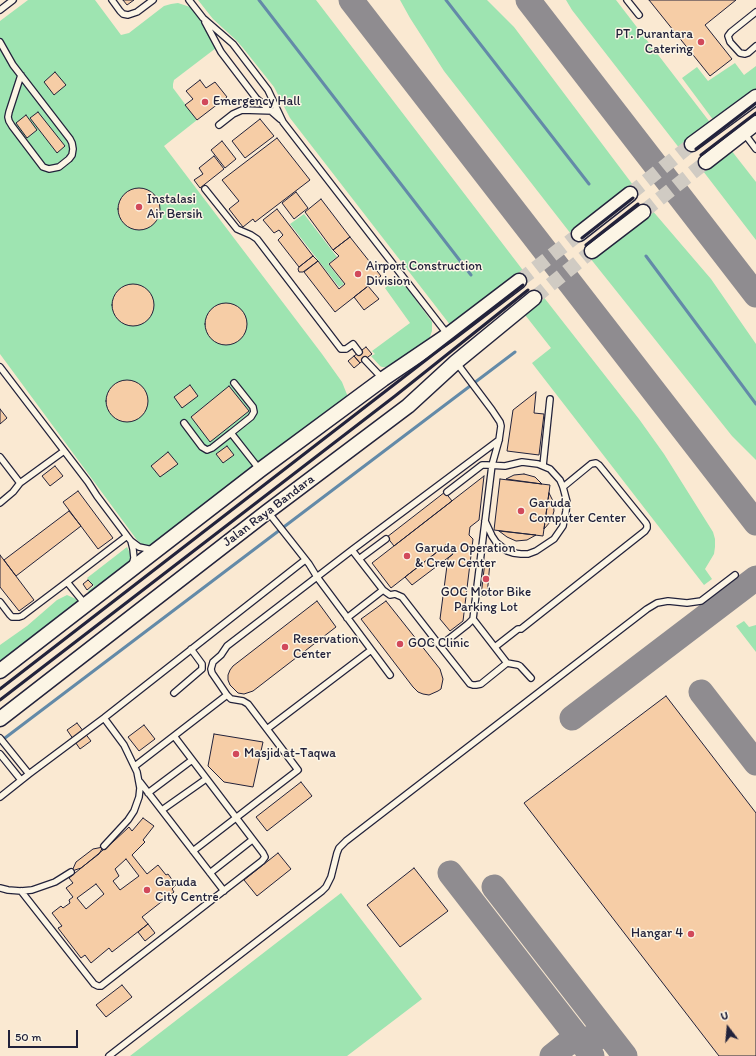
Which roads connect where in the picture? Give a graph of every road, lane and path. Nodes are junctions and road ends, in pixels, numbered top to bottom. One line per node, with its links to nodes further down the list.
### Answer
1 (13, 0): 6 (lane)
2 (112, 0): 3 (lane)
3 (153, 0)
4 (189, 0): 9 (lane)
5 (627, 0): 8 (lane)
6 (0, 10)
7 (756, 12): 11 (lane)
8 (639, 15)
9 (203, 18): 14 (lane); 15 (lane)
10 (0, 42): 12 (lane)
11 (756, 46)
12 (21, 75): 12 (lane)
13 (756, 97): 20 (street)
14 (271, 111): 15 (lane); 16 (lane); 18 (lane)
15 (277, 111): 16 (lane)
16 (283, 122): 30 (lane)
17 (756, 123): 19 (street)
18 (219, 125)
19 (744, 133): 21 (lane); 22 (street)
20 (692, 144)
21 (756, 149)
22 (706, 162)
23 (205, 189): 31 (lane)
24 (630, 194): 26 (street)
25 (643, 212): 27 (street)
26 (579, 234)
27 (592, 251)
28 (519, 280): 30 (street)
29 (534, 298): 33 (street, Jalan Raya Bandara)
30 (448, 335): 35 (street)
31 (359, 352)
32 (365, 360): 35 (lane)
33 (460, 366): 40 (lane); 50 (street, Jalan Raya Bandara)
34 (0, 367): 41 (lane)
35 (383, 379): 45 (street)
36 (234, 383): 39 (lane)
37 (550, 400): 44 (lane)
38 (184, 423): 39 (lane)
39 (231, 433): 45 (lane)
40 (499, 440): 43 (lane); 55 (lane)
41 (64, 451): 46 (lane); 52 (lane)
42 (0, 457): 46 (lane)
43 (492, 465): 44 (lane); 48 (lane); 51 (lane)
44 (543, 466): 47 (lane)
45 (260, 470): 54 (street)
46 (20, 483): 49 (lane)
47 (563, 487): 51 (lane); 68 (lane)
48 (447, 492)
49 (0, 502)
50 (271, 516): 57 (lane); 78 (street, Jalan Raya Bandara)
51 (485, 520): 66 (lane)
52 (129, 538): 54 (lane); 58 (lane); 61 (lane)
53 (386, 538): 56 (lane)
54 (161, 547): 58 (street)
55 (352, 550): 56 (lane); 60 (lane)
56 (359, 559): 62 (lane)
57 (306, 560): 60 (lane); 69 (lane)
58 (129, 572): 64 (street)
59 (735, 575): 101 (lane)
60 (316, 578): 65 (lane); 76 (lane)
61 (68, 582): 63 (lane); 64 (lane)
62 (383, 590): 65 (lane); 67 (lane)
63 (0, 602)
64 (86, 606): 72 (street)
65 (347, 618): 70 (lane)
66 (473, 619): 67 (lane); 68 (lane)
67 (440, 646): 71 (lane)
68 (495, 647): 71 (lane)
69 (191, 649): 75 (lane); 77 (lane)
70 (371, 650): 73 (lane); 79 (lane)
71 (507, 663): 74 (lane)
72 (0, 671)
73 (390, 675)
74 (531, 678)
75 (174, 693)
76 (226, 695): 79 (lane); 80 (lane)
77 (104, 718): 84 (lane); 85 (lane)
78 (0, 719)
79 (267, 729): 92 (lane)
80 (174, 736): 83 (lane); 84 (lane)
81 (0, 738): 85 (lane)
82 (0, 754): 87 (lane)
83 (192, 760): 86 (lane); 89 (lane)
84 (135, 766): 88 (lane)
85 (29, 774): 87 (lane)
86 (206, 779): 91 (lane); 92 (lane)
87 (21, 780): 90 (lane)
88 (139, 780): 89 (lane); 94 (lane)
89 (148, 792): 91 (lane)
90 (0, 797)
91 (162, 810): 95 (lane)
92 (236, 818): 93 (lane); 95 (lane)
93 (252, 840): 97 (lane); 100 (lane)
94 (104, 846)
95 (193, 850): 97 (lane)
96 (71, 872): 99 (lane)
97 (210, 873): 100 (lane)
98 (0, 888): 99 (lane)
99 (21, 891): 100 (lane)
100 (224, 891)
101 (109, 1056)

